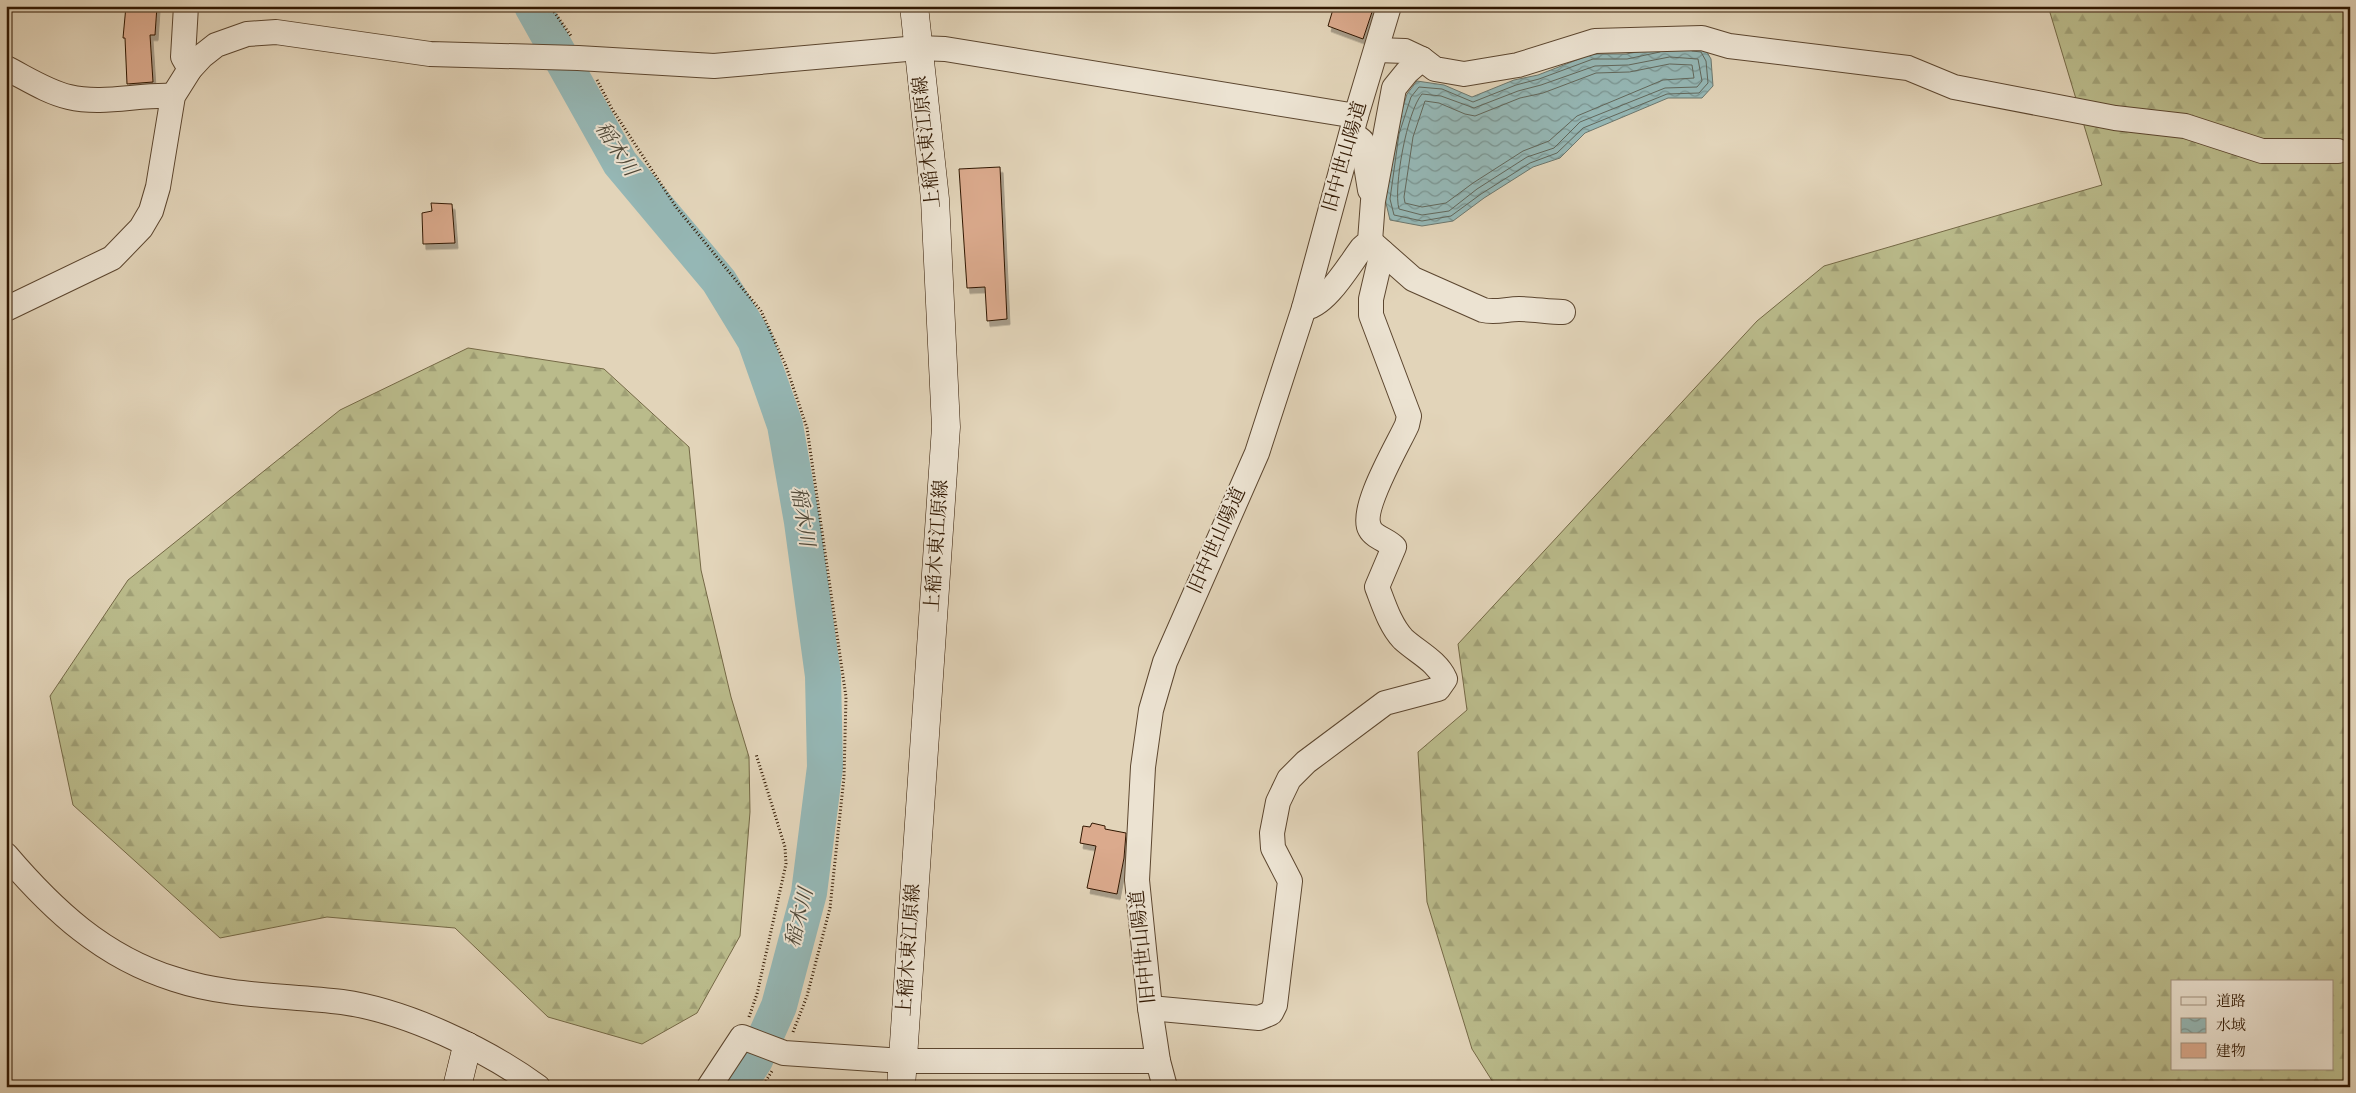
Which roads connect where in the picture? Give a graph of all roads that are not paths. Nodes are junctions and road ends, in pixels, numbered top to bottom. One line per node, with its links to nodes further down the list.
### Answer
1 (186, 6): 8 (street)
2 (914, 6): 4 (main road, 上稲木東江原線)
3 (1389, 6): 5 (street, 旧中世山陽道)
4 (918, 48): 8 (street); 10 (street); 21 (main road, 上稲木東江原線)
5 (1377, 50): 6 (street); 10 (street, 旧中世山陽道)
6 (1422, 59): 11 (street); 12 (street)
7 (6, 68): 9 (street)
8 (190, 69): 9 (street)
9 (173, 96): 15 (street)
10 (1354, 124): 12 (street); 14 (street, 旧中世山陽道)
11 (2338, 151)
12 (1373, 201): 13 (street)
13 (1376, 247): 14 (street); 16 (street); 18 (street)
14 (1304, 308): 18 (street, 旧中世山陽道)
15 (6, 309)
16 (1564, 312)
17 (6, 855): 19 (street)
18 (1150, 1008): 20 (street, 旧中世山陽道)
19 (467, 1046): 22 (main road); 23 (street)
20 (1158, 1061): 21 (street); 25 (street, 旧中世山陽道)
21 (902, 1074): 24 (street)
22 (457, 1087)
23 (538, 1087)
24 (709, 1087)
25 (1165, 1087)

